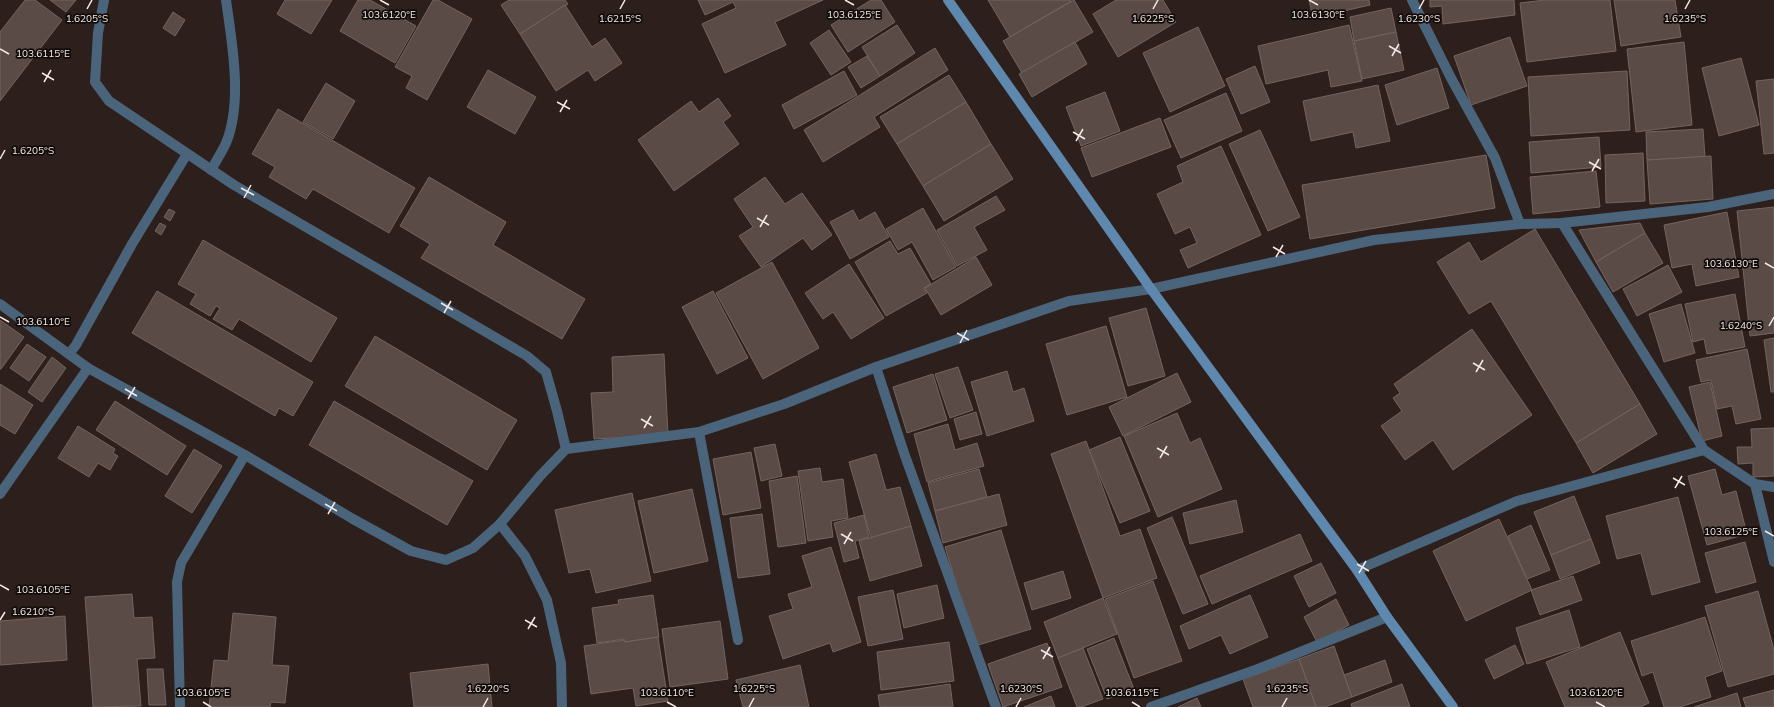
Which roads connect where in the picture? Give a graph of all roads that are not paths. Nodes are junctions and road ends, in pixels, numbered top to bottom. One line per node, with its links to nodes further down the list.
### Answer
1 (104, 0): 5 (street)
2 (226, 0): 6 (street)
3 (948, 0): 10 (street)
4 (1412, 0): 9 (street)
5 (187, 154): 6 (street); 12 (street)
6 (211, 170): 16 (street)
7 (1774, 194): 8 (street)
8 (1562, 223): 9 (street); 17 (street)
9 (1520, 224): 10 (street)
10 (1151, 289): 13 (street); 24 (street)
11 (0, 304): 12 (street)
12 (69, 354): 14 (street)
13 (876, 367): 15 (street); 29 (street)
14 (88, 368): 18 (street); 21 (street)
15 (699, 432): 16 (street); 26 (street)
16 (566, 449): 22 (street)
17 (1704, 450): 19 (street); 24 (street)
18 (245, 455): 22 (street); 27 (street)
19 (1755, 484): 20 (street); 23 (street)
20 (1774, 487)
21 (0, 494)
22 (500, 524): 28 (street)
23 (1774, 562)
24 (1357, 570): 25 (street)
25 (1387, 617): 30 (street); 31 (street)
26 (738, 640)
27 (180, 707)
28 (562, 707)
29 (996, 707)
30 (1151, 707)
31 (1453, 707)

